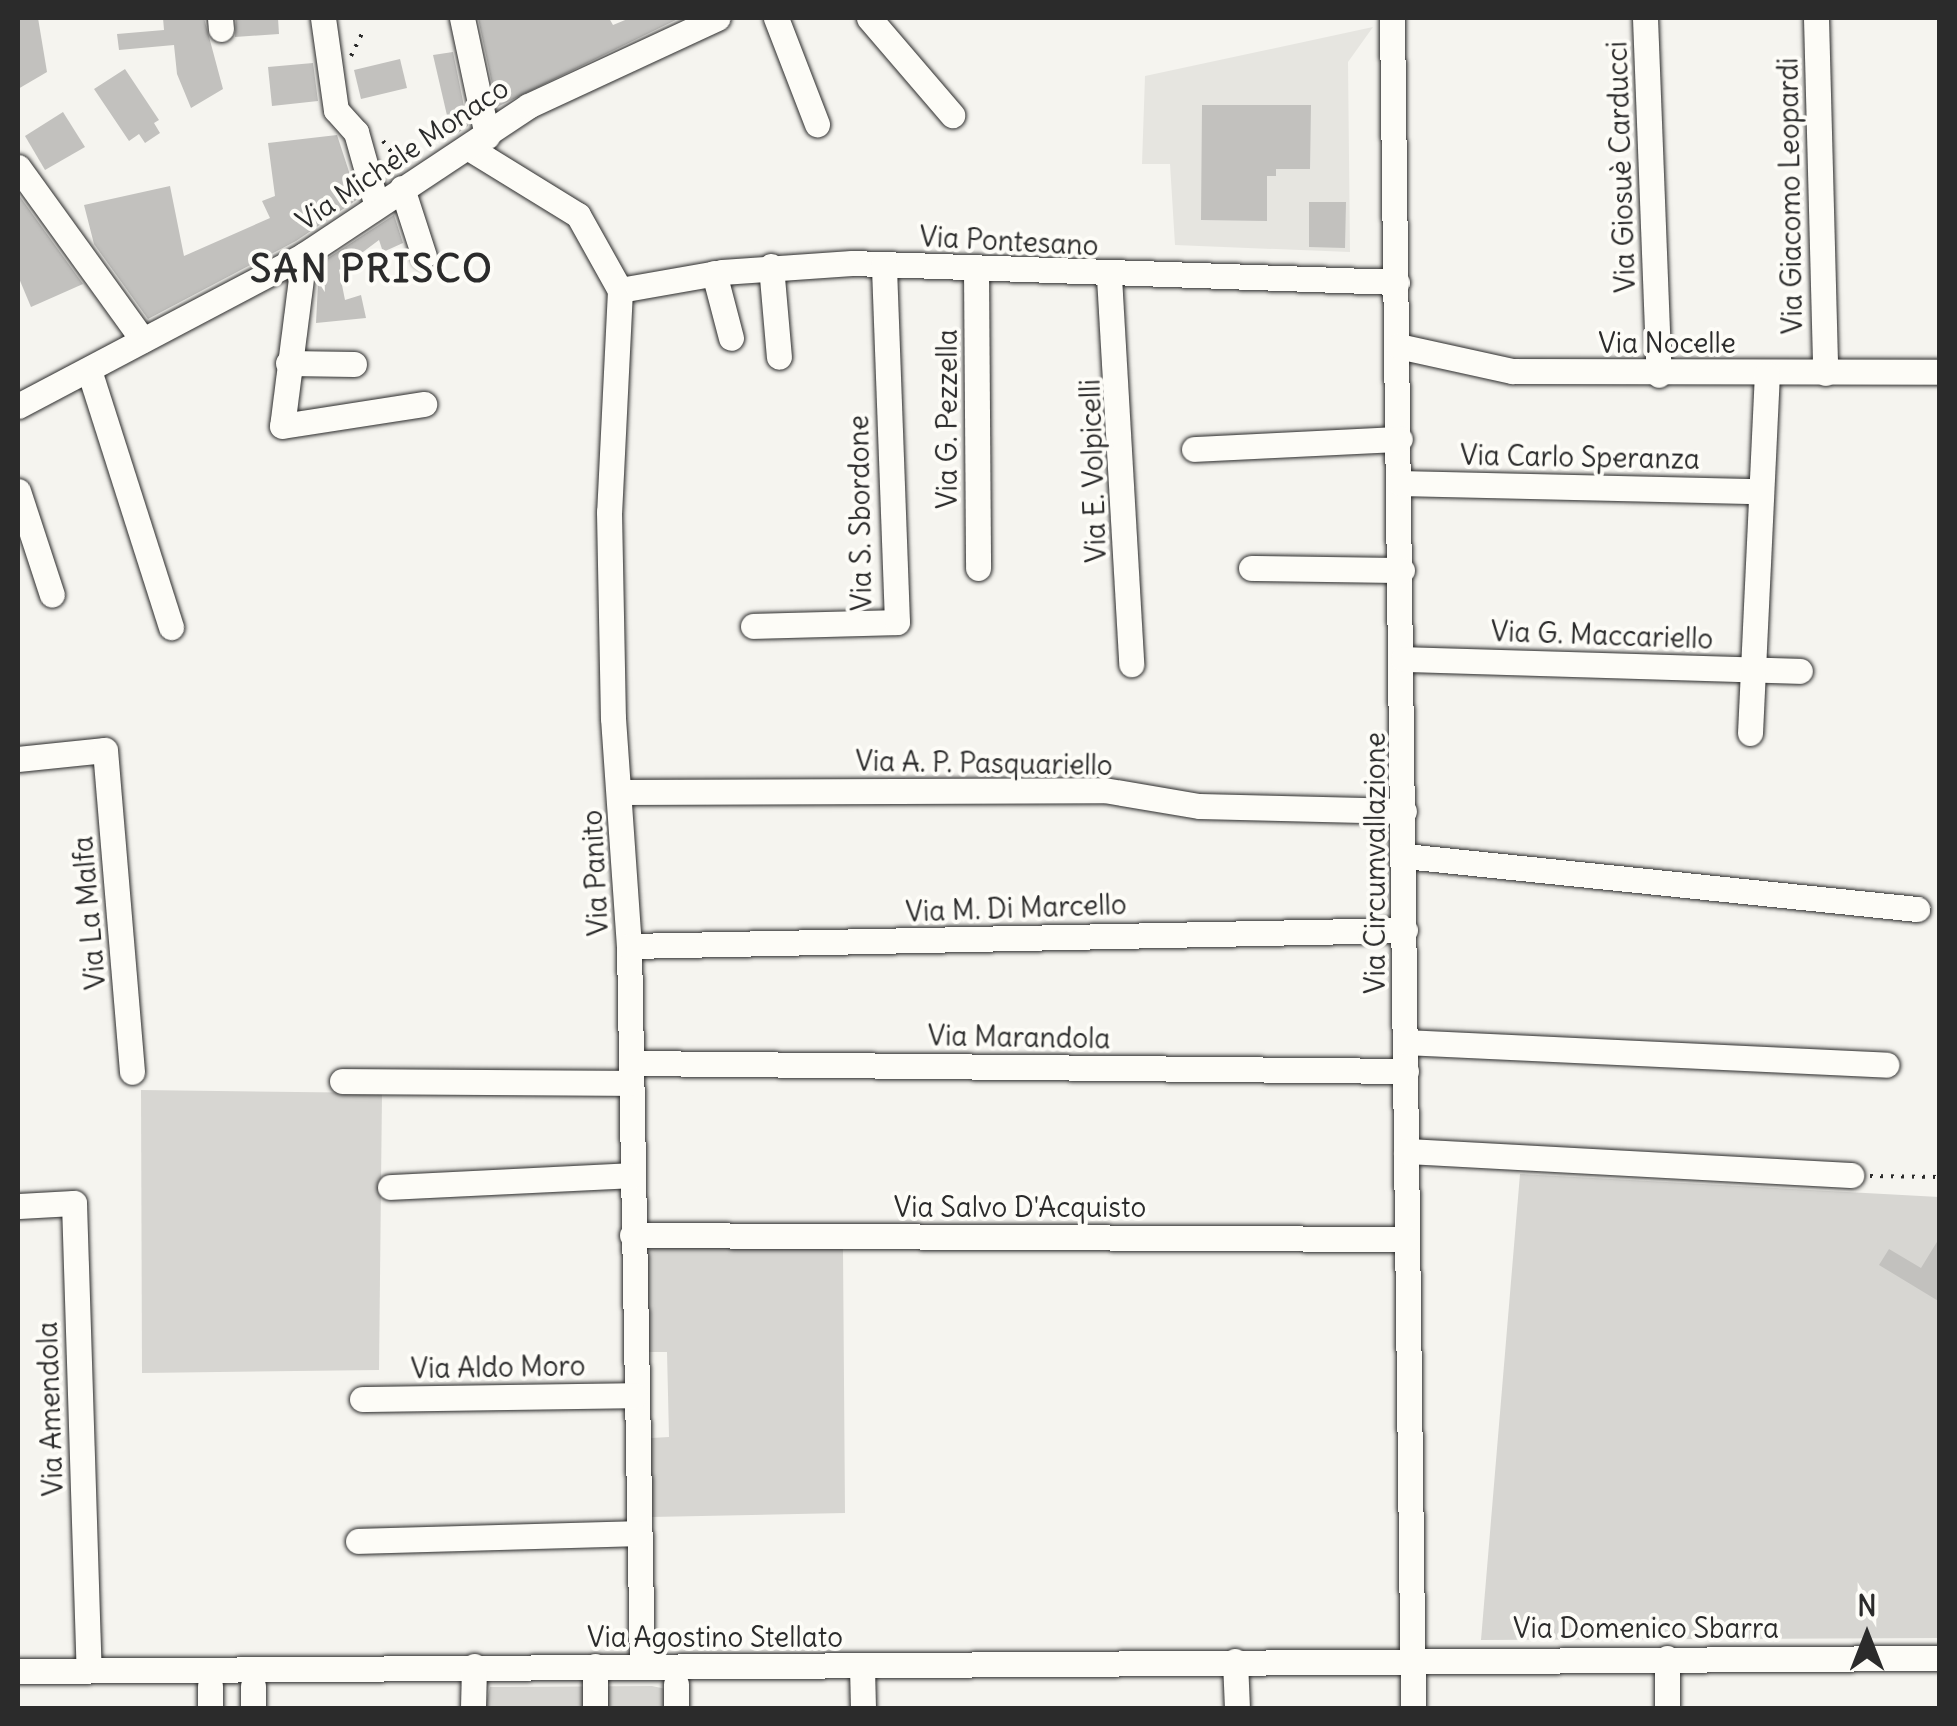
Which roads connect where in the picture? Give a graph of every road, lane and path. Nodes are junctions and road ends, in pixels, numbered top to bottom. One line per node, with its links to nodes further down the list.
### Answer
1 (323, 18): 16 (street)
2 (462, 18): 13 (street)
3 (718, 18): 13 (street, Via Michele Monaco)
4 (776, 18): 12 (street)
5 (869, 18): 11 (street)
6 (1392, 18): 24 (street, Via Circumvallazione)
7 (1645, 18): 36 (street, Via Giosuè Carducci)
8 (1816, 18): 34 (street, Via Giacomo Leopardi)
9 (364, 32): 10 (path)
10 (349, 58)
11 (952, 115)
12 (817, 124)
13 (478, 142): 15 (street, Via Michele Monaco); 25 (street)
14 (18, 167): 27 (street)
15 (402, 188): 16 (street, Via Michele Monaco); 18 (street)
16 (376, 202): 17 (street, Via Michele Monaco)
17 (304, 256): 27 (street, Via Michele Monaco); 30 (street)
18 (424, 256)
19 (884, 264): 20 (street, Via Pontesano); 21 (street, Via Pontesano); 48 (street, Via S. Sbordone)
20 (771, 266): 22 (street, Via Pontesano); 29 (street)
21 (976, 270): 23 (street, Via Pontesano); 44 (street, Via G. Pezzella)
22 (714, 273): 25 (street, Via Pontesano); 26 (street)
23 (1109, 277): 24 (street, Via Pontesano); 51 (street, Via E. Volpicelli)
24 (1397, 282): 28 (street, Via Circumvallazione)
25 (620, 290): 56 (street, Via Panito)
26 (731, 338)
27 (143, 340): 32 (street, Via Michele Monaco)
28 (1398, 346): 36 (street, Via Nocelle); 39 (street, Via Circumvallazione)
29 (779, 357)
30 (288, 363): 31 (street); 37 (street)
31 (354, 364)
32 (88, 370): 38 (street, Via Michele Monaco); 49 (street)
33 (1940, 372): 34 (street, Via Nocelle)
34 (1824, 373): 35 (street, Via Nocelle)
35 (1767, 374): 36 (street, Via Nocelle); 43 (street)
36 (1659, 375)
37 (424, 404)
38 (18, 406)
39 (1400, 438): 40 (street); 41 (street, Via Circumvallazione)
40 (1194, 449)
41 (1400, 483): 43 (street, Via Carlo Speranza); 46 (street, Via Circumvallazione)
42 (18, 491): 47 (street)
43 (1758, 492): 52 (street)
44 (978, 568)
45 (1251, 568): 46 (street)
46 (1402, 570): 50 (street, Via Circumvallazione)
47 (52, 594)
48 (752, 626)
49 (171, 627)
50 (1403, 659): 52 (street, Via G. Maccariello); 57 (street, Via Circumvallazione)
51 (1131, 664)
52 (1750, 669): 53 (street, Via G. Maccariello); 54 (street)
53 (1800, 671)
54 (1750, 733)
55 (18, 760): 65 (street, Via La Malfa)
56 (621, 792): 57 (street, Via A. P. Pasquariello); 61 (street, Via Panito)
57 (1404, 812): 58 (street, Via Circumvallazione)
58 (1405, 856): 59 (street); 60 (street, Via Circumvallazione)
59 (1917, 909)
60 (1406, 930): 61 (street, Via M. Di Marcello); 62 (street, Via Circumvallazione)
61 (629, 946): 66 (street, Via Panito)
62 (1406, 1042): 63 (street); 64 (street, Via Circumvallazione)
63 (1886, 1066)
64 (1406, 1071): 66 (street, Via Marandola); 68 (street, Via Circumvallazione)
65 (132, 1072)
66 (631, 1073): 67 (street, Via Marandola); 69 (street, Via Panito)
67 (342, 1081)
68 (1406, 1151): 70 (street); 75 (street, Via Circumvallazione)
69 (632, 1175): 72 (street); 74 (street, Via Panito)
70 (1850, 1176): 71 (path)
71 (1940, 1177)
72 (390, 1187)
73 (18, 1206): 88 (street, Via Amendola)
74 (632, 1236): 75 (street, Via Salvo D'Acquisto); 76 (street, Via Panito)
75 (1407, 1239): 80 (street, Via Circumvallazione)
76 (635, 1395): 77 (street, Via Aldo Moro); 78 (street, Via Panito)
77 (362, 1400)
78 (639, 1532): 79 (street); 86 (street, Via Panito)
79 (358, 1541)
80 (1413, 1658): 81 (street, Via Domenico Sbarra); 83 (street, Via Agostino Stellato); 94 (street, Via Circumvallazione)
81 (1667, 1658): 82 (street, Via Domenico Sbarra); 95 (street)
82 (1940, 1658)
83 (1236, 1661): 87 (street, Via Agostino Stellato); 93 (street)
84 (474, 1666): 85 (street, Via Agostino Stellato); 88 (street, Via Agostino Stellato); 90 (street)
85 (595, 1666): 86 (street, Via Agostino Stellato); 91 (street)
86 (642, 1666): 87 (street, Via Agostino Stellato)
87 (862, 1667): 92 (street)
88 (88, 1670): 89 (street, Via Agostino Stellato)
89 (18, 1671)
90 (474, 1708)
91 (595, 1708)
92 (863, 1708)
93 (1237, 1708)
94 (1414, 1708)
95 (1668, 1708)

